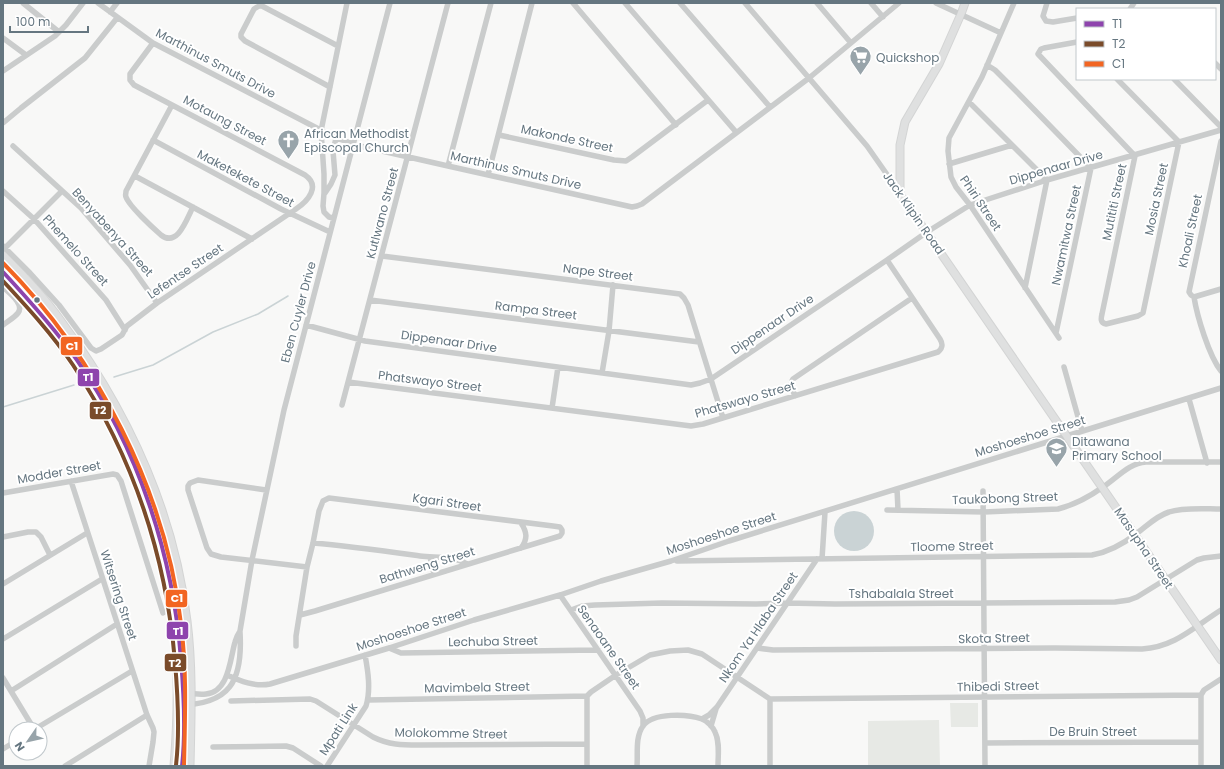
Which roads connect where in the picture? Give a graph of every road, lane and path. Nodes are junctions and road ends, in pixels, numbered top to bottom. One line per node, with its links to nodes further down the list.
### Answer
1 (23, 3): 26 (street)
2 (83, 3): 26 (street)
3 (98, 3): 21 (street, Marthinus Smuts Drive)
4 (117, 3): 21 (street)
5 (346, 3): 32 (street)
6 (390, 3): 55 (street, Eben Cuyler Drive)
7 (448, 3): 58 (street, Kutlwano Street)
8 (491, 3): 61 (street)
9 (532, 3): 50 (street)
10 (573, 3): 45 (street)
11 (625, 3): 40 (street)
12 (680, 3): 43 (street)
13 (745, 3): 36 (street, Jack Klipin Road)
14 (817, 3): 31 (street)
15 (871, 3): 23 (street)
16 (899, 3): 23 (street, Marthinus Smuts Drive)
17 (936, 3): 22 (street)
18 (965, 3): 22 (main road)
19 (1014, 3): 27 (street, Phiri Street)
20 (1047, 3): 25 (street)
21 (110, 12): 24 (street, Marthinus Smuts Drive)
22 (961, 14): 27 (street); 69 (main road)
23 (883, 17): 31 (street, Marthinus Smuts Drive)
24 (117, 18): 30 (street, Marthinus Smuts Drive); 44 (street)
25 (1076, 18)
26 (59, 32): 33 (street)
27 (1001, 33): 34 (street, Phiri Street)
28 (3, 38): 33 (street)
29 (1076, 42): 59 (street, Mutititi Street)
30 (152, 43): 42 (street, Motaung Street); 48 (street, Marthinus Smuts Drive)
31 (851, 43): 36 (street, Marthinus Smuts Drive)
32 (338, 46): 39 (street); 39 (street)
33 (26, 55): 35 (street)
34 (988, 65): 41 (street, Phiri Street); 62 (street)
35 (3, 71)
36 (809, 78): 43 (street, Marthinus Smuts Drive); 69 (street, Jack Klipin Road)
37 (1118, 80): 54 (street)
38 (1175, 80): 46 (street)
39 (330, 86): 48 (street)
40 (708, 100): 45 (street, Makonde Street); 49 (street)
41 (969, 102): 56 (street); 60 (street, Phiri Street)
42 (172, 105): 52 (street); 72 (street, Motaung Street)
43 (770, 107): 49 (street, Marthinus Smuts Drive)
44 (3, 124)
45 (676, 125): 50 (street, Makonde Street)
46 (1221, 127)
47 (1221, 130): 54 (street, Dippenaar Drive)
48 (321, 131): 51 (street, Marthinus Smuts Drive); 68 (street)
49 (736, 132): 63 (street, Marthinus Smuts Drive)
50 (499, 135): 63 (street)
51 (336, 138): 55 (street, Marthinus Smuts Drive); 68 (street)
52 (154, 140): 64 (street); 72 (street, Maketekete Street)
53 (1221, 141): 86 (street, Khoali Street)
54 (1179, 142): 59 (street, Dippenaar Drive); 90 (street, Mosia Street)
55 (353, 144): 58 (street, Marthinus Smuts Drive); 73 (street, Eben Cuyler Drive)
56 (1012, 145): 60 (street); 65 (street)
57 (13, 146): 67 (street, Benyabenya Street)
58 (408, 156): 61 (street, Marthinus Smuts Drive); 79 (street, Kutlwano Street)
59 (1135, 156): 62 (street, Dippenaar Drive); 90 (street, Mutititi Street)
60 (949, 164): 70 (street, Phiri Street)
61 (448, 166): 63 (street, Marthinus Smuts Drive)
62 (1091, 168): 65 (street, Dippenaar Drive); 95 (street, Nwamitwa Street)
63 (488, 175)
64 (135, 176): 71 (street); 71 (street)
65 (1048, 180): 70 (street, Dippenaar Drive); 84 (street)
66 (3, 191): 74 (street, Phemelo Street)
67 (62, 191): 74 (street); 89 (street, Benyabenya Street)
68 (324, 193): 73 (street)
69 (900, 194): 76 (main road, Jack Klipin Road)
70 (970, 205): 76 (street, Dippenaar Drive); 84 (street, Phiri Street)
71 (193, 207): 77 (street)
72 (290, 214): 75 (street, Maketekete Street); 77 (street, Lefentse Street)
73 (334, 218): 75 (street, Eben Cuyler Drive)
74 (34, 219): 78 (street); 93 (street, Phemelo Street)
75 (330, 232): 92 (street, Eben Cuyler Drive)
76 (927, 232): 80 (street, Dippenaar Drive); 111 (main road, Jack Klipin Road)
77 (252, 239): 89 (street, Lefentse Street)
78 (4, 250): 93 (street, Lefentse Street); 172 (main road)
79 (382, 256): 82 (street, Nape Street); 88 (street, Kutlwano Street)
80 (887, 260): 87 (street, Phatswayo Street); 102 (street, Dippenaar Drive)
81 (3, 279): 171 (main road)
82 (613, 285): 94 (street); 97 (street, Nape Street)
83 (3, 287): 91 (street)
84 (1025, 288): 95 (street, Phiri Street)
85 (1221, 288): 86 (street)
86 (1194, 297): 100 (street, Khoali Street)
87 (912, 298): 105 (street); 105 (street, Phatswayo Street)
88 (370, 300): 94 (street, Rampa Street); 96 (street, Kutlwano Street)
89 (157, 303): 93 (street, Lefentse Street)
90 (1110, 324)
91 (3, 325)
92 (306, 325): 96 (street, Dippenaar Drive); 117 (street, Eben Cuyler Drive)
93 (125, 330)
94 (609, 331): 97 (street, Rampa Street); 101 (street)
95 (1058, 336)
96 (359, 339): 98 (street, Dippenaar Drive); 103 (street, Kutlwano Street)
97 (699, 342): 102 (street, Nape Street)
98 (558, 367): 101 (street, Dippenaar Drive); 108 (street)
99 (1064, 367): 110 (street)
100 (1221, 371)
101 (602, 372): 102 (street, Dippenaar Drive)
102 (711, 379): 109 (street, Nape Street)
103 (348, 382): 107 (street, Kutlwano Street); 108 (street, Phatswayo Street)
104 (1221, 388): 106 (street, Moshoeshoe Street)
105 (794, 396): 109 (street, Phatswayo Street)
106 (1189, 399): 110 (street, Moshoeshoe Street); 113 (street)
107 (342, 405)
108 (552, 408): 109 (street, Phatswayo Street)
109 (723, 418)
110 (1082, 431): 111 (street, Moshoeshoe Street)
111 (1068, 435): 115 (main road, Masupha Street); 116 (street, Moshoeshoe Street)
112 (1221, 462): 113 (street, Taukobong Street)
113 (1207, 463): 115 (street, Taukobong Street)
114 (71, 481): 119 (street, Modder Street); 126 (street, Witsering Street); 150 (street, Modder Street)
115 (1103, 487): 124 (street, Taukobong Street); 127 (main road, Masupha Street)
116 (897, 489): 122 (street); 123 (street, Moshoeshoe Street)
117 (266, 490): 137 (street, Eben Cuyler Drive); 137 (street)
118 (983, 491): 124 (street)
119 (3, 493)
120 (1221, 509): 127 (street, Tloome Street)
121 (887, 510): 122 (street, Taukobong Street)
122 (898, 510): 124 (street, Taukobong Street)
123 (825, 512): 136 (street); 138 (street, Moshoeshoe Street)
124 (984, 512): 135 (street)
125 (521, 523): 128 (street, Kgari Street); 130 (street, Kgari Street); 131 (street)
126 (87, 532): 132 (street); 142 (street, Witsering Street)
127 (1135, 534): 135 (street, Tloome Street); 143 (main road, Masupha Street)
128 (560, 536): 131 (street, Bathweng Street)
129 (3, 537): 132 (street)
130 (313, 544): 134 (street); 140 (street)
131 (520, 548): 139 (street, Bathweng Street)
132 (50, 554): 144 (street)
133 (1221, 556): 143 (street, Tshabalala Street)
134 (430, 557): 139 (street); 141 (street)
135 (984, 557): 136 (street, Tloome Street); 147 (street)
136 (819, 559): 138 (street, Tloome Street); 146 (street, Nkom Ya Hlaba Street)
137 (252, 560): 140 (street); 154 (street, Eben Cuyler Drive)
138 (671, 561): 145 (street, Moshoeshoe Street)
139 (467, 564): 141 (street, Bathweng Street)
140 (307, 567): 151 (street)
141 (434, 574): 151 (street, Bathweng Street)
142 (102, 579): 152 (street, Witsering Street); 155 (street)
143 (1166, 579): 147 (street, Tshabalala Street); 153 (main road, Masupha Street)
144 (3, 584)
145 (560, 595): 148 (street, Senaoane Street); 157 (street, Moshoeshoe Street)
146 (787, 603): 147 (street, Tshabalala Street); 148 (street, Tshabalala Street); 158 (street, Nkom Ya Hlaba Street)
147 (984, 603): 159 (street)
148 (571, 610): 160 (street, Senaoane Street)
149 (1221, 610): 153 (street, Skota Street)
150 (163, 613)
151 (300, 614): 156 (street)
152 (117, 624): 163 (street, Witsering Street); 170 (street)
153 (1198, 626): 159 (street, Skota Street); 162 (main road, Masupha Street)
154 (240, 631): 164 (street, Eben Cuyler Drive); 168 (street, Eben Cuyler Drive)
155 (3, 640)
156 (296, 646)
157 (389, 648): 160 (street, Lechuba Street); 161 (street, Moshoeshoe Street)
158 (757, 648): 159 (street, Skota Street); 166 (street, Nkom Ya Hlaba Street)
159 (984, 649): 175 (street)
160 (598, 650): 165 (street, Senaoane Street)
161 (365, 655): 168 (street, Moshoeshoe Street); 177 (street, Mpati Link)
162 (1221, 660)
163 (132, 671): 183 (street, Witsering Street); 187 (street)
164 (227, 675): 168 (street, Moshoeshoe Street); 172 (street, Eben Cuyler Drive)
165 (616, 675): 166 (street); 174 (street); 182 (street, Senaoane Street)
166 (738, 677): 176 (street); 181 (street, Nkom Ya Hlaba Street)
167 (3, 678): 170 (street)
168 (235, 679): 180 (street)
169 (1221, 679): 173 (street)
170 (11, 691): 186 (street)
171 (178, 692): 172 (street, Eben Cuyler Drive); 179 (main road)
172 (192, 692): 180 (main road)
173 (1201, 694): 175 (street, Thibedi Street); 192 (street)
174 (587, 696): 177 (street, Mavimbela Street); 193 (street)
175 (985, 697): 176 (street, Thibedi Street); 191 (street)
176 (770, 699): 204 (street)
177 (368, 700): 188 (street, Mpati Link)
178 (231, 701): 188 (street, Molokomme Street)
179 (178, 705): 180 (street); 197 (main road)
180 (192, 705): 198 (main road)
181 (717, 707): 185 (street, Nkom Ya Hlaba Street); 190 (street, Nkom Ya Hlaba Street)
182 (640, 711): 184 (street, Senaoane Street); 189 (street, Senaoane Street)
183 (146, 715): 195 (street); 196 (street, Witsering Street)
184 (653, 719): 185 (street); 189 (street)
185 (702, 719): 190 (street)
186 (30, 721)
187 (48, 721)
188 (354, 724): 193 (street, Molokomme Street); 200 (street, Mpati Link)
189 (643, 726): 202 (street)
190 (711, 726): 203 (street)
191 (985, 742): 192 (street, De Bruin Street); 205 (street)
192 (1201, 742): 206 (street)
193 (587, 744): 201 (street)
194 (213, 747): 199 (street)
195 (65, 766)
196 (149, 766)
197 (174, 766)
198 (190, 766)
199 (321, 766)
200 (326, 766)
201 (587, 766)
202 (637, 766)
203 (718, 766)
204 (770, 766)
205 (985, 766)
206 (1201, 766)

